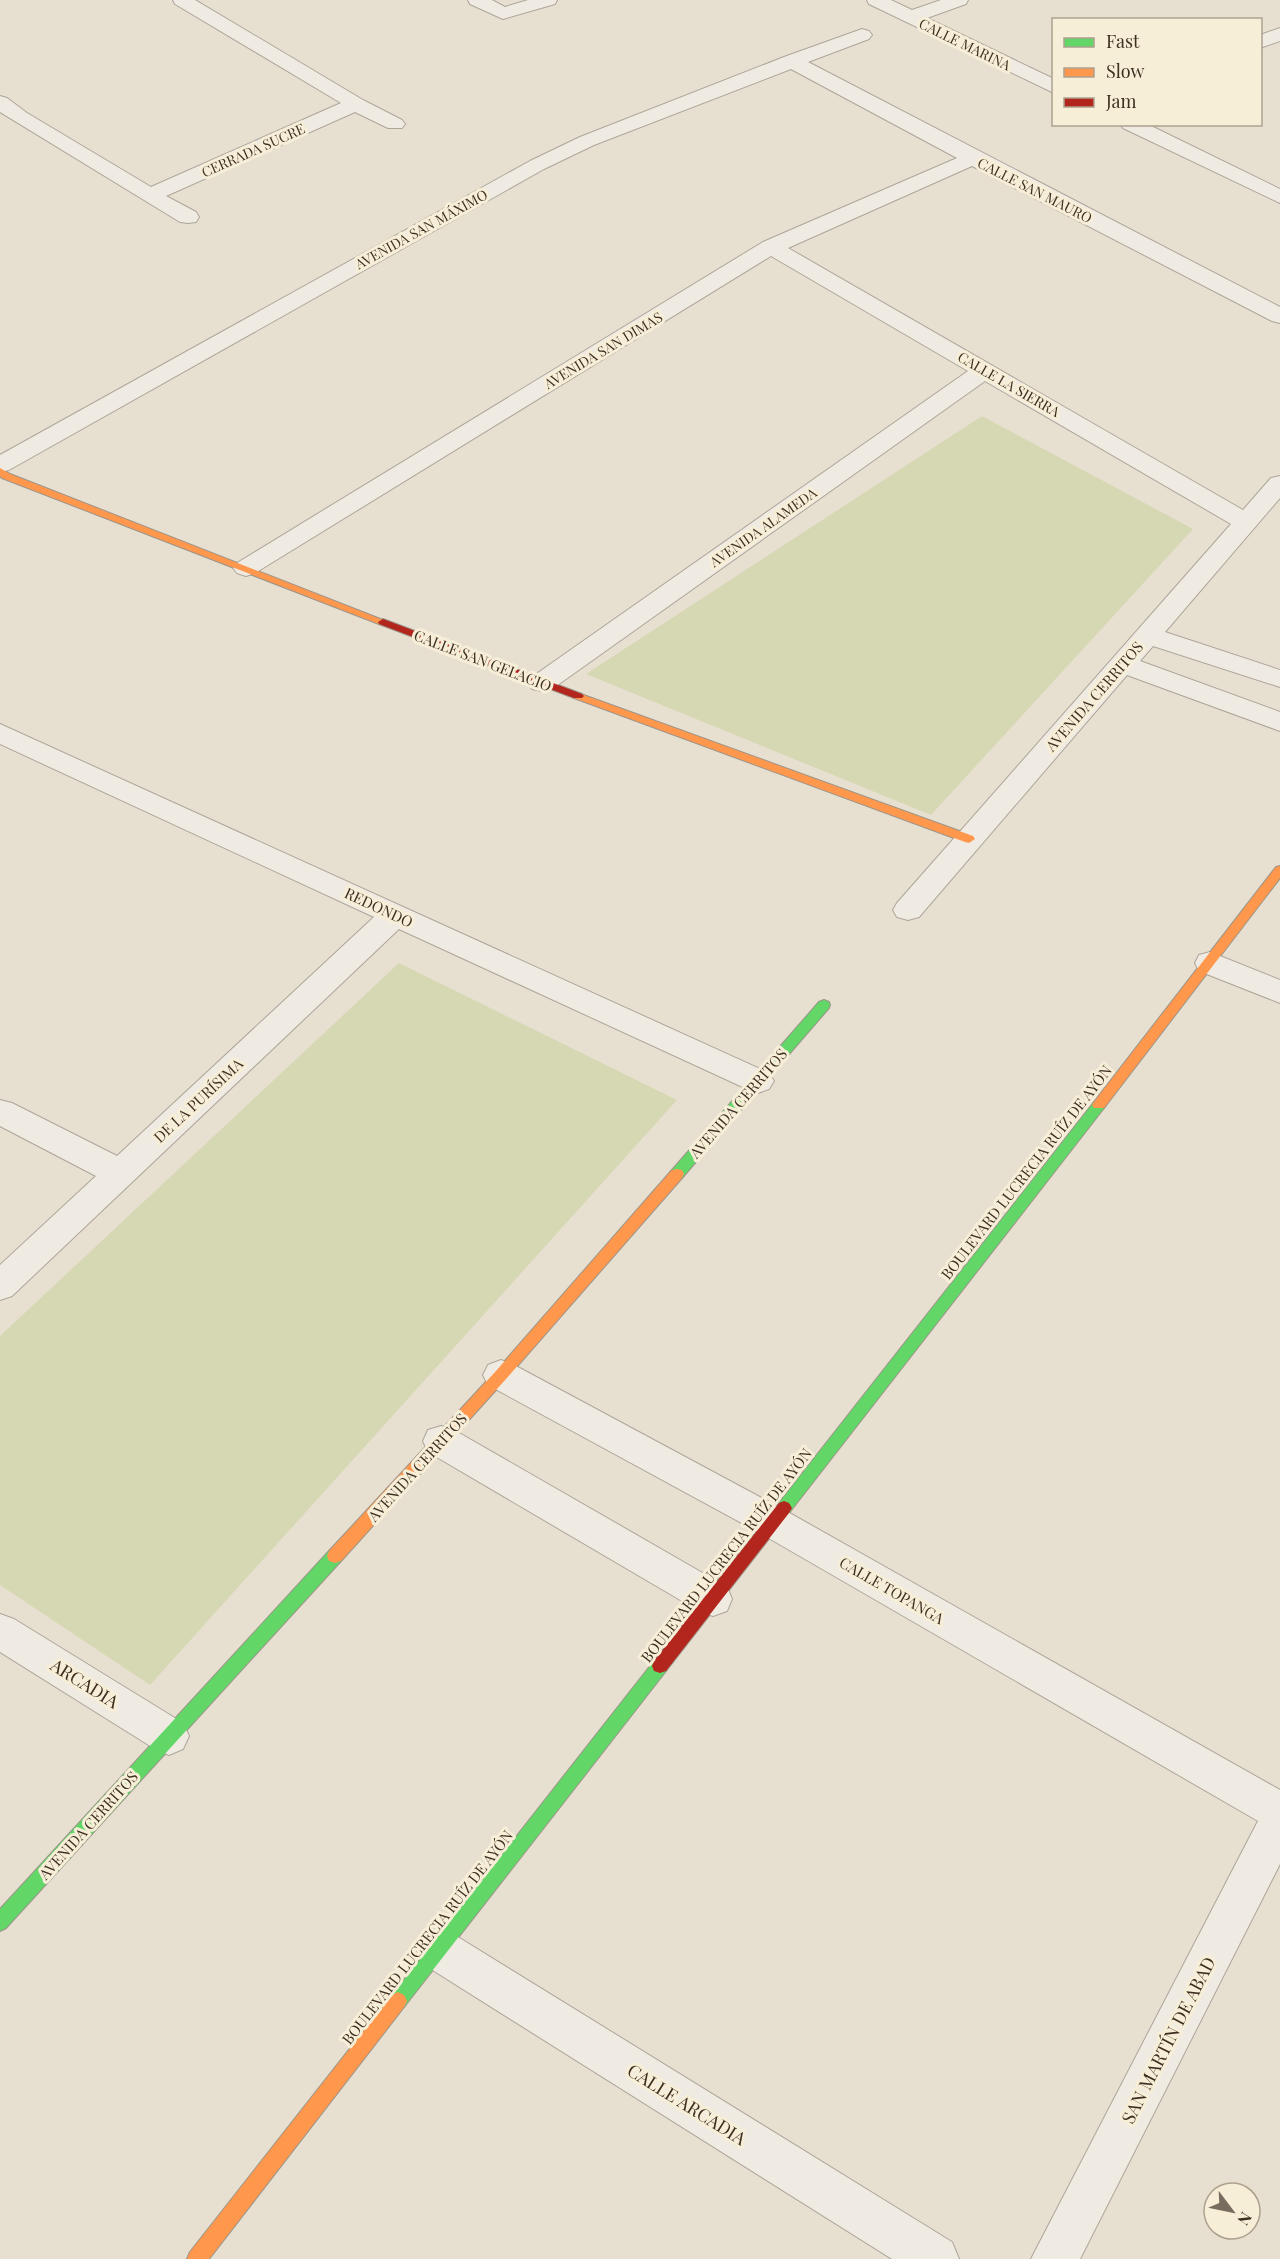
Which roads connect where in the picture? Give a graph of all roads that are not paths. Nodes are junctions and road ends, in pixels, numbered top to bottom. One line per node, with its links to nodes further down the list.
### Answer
1 (182, 0): 13 (street)
2 (477, 0): 3 (street)
3 (548, 0)
4 (876, 0): 6 (street, CALLE MARINA)
5 (959, 0): 6 (street)
6 (910, 17): 11 (street, CALLE MARINA)
7 (1280, 34): 9 (street)
8 (862, 35): 10 (street, AVENIDA SAN MÁXIMO)
9 (1262, 41)
10 (791, 61): 16 (street, CALLE SAN MAURO); 23 (street, AVENIDA SAN MÁXIMO)
11 (1052, 87)
12 (0, 102): 17 (street)
13 (356, 104): 14 (street); 17 (street, CERRADA SUCRE)
14 (395, 124)
15 (1134, 126): 18 (street)
16 (973, 158): 20 (street, AVENIDA SAN DIMAS); 21 (street, CALLE SAN MAURO)
17 (150, 195): 19 (street)
18 (1280, 197)
19 (188, 217)
20 (771, 247): 22 (street, CALLE LA SIERRA); 27 (street, AVENIDA SAN DIMAS)
21 (1280, 316)
22 (985, 370): 26 (street, CALLE LA SIERRA); 31 (street, AVENIDA ALAMEDA)
23 (0, 465)
24 (0, 471): 27 (street, CALLE SAN GELACIO)
25 (1280, 483): 26 (street, AVENIDA CERRITOS)
26 (1246, 522): 28 (street, AVENIDA CERRITOS)
27 (246, 567): 31 (street, CALLE SAN GELACIO)
28 (1148, 635): 29 (street, AVENIDA CERRITOS); 30 (street)
29 (1122, 664): 32 (street); 34 (street, AVENIDA CERRITOS)
30 (1280, 679)
31 (542, 683): 34 (street, CALLE SAN GELACIO)
32 (1280, 722)
33 (0, 733): 37 (street, REDONDO)
34 (969, 839): 36 (street, AVENIDA CERRITOS)
35 (1280, 870): 38 (street, BOULEVARD LUCRECIA RUÍZ DE AYÓN)
36 (908, 910)
37 (395, 915): 41 (street, REDONDO); 43 (street, DE LA PURÍSIMA)
38 (1210, 963): 39 (street); 47 (street, BOULEVARD LUCRECIA RUÍZ DE AYÓN)
39 (1280, 992)
40 (824, 1005): 41 (street, AVENIDA CERRITOS)
41 (758, 1081): 45 (street, AVENIDA CERRITOS)
42 (0, 1112): 43 (street)
43 (120, 1173): 44 (street, DE LA PURÍSIMA)
44 (0, 1286)
45 (501, 1375): 46 (street, AVENIDA CERRITOS); 47 (street, CALLE TOPANGA)
46 (441, 1441): 48 (street); 50 (street, AVENIDA CERRITOS)
47 (773, 1522): 48 (street, BOULEVARD LUCRECIA RUÍZ DE AYÓN); 51 (street, CALLE TOPANGA)
48 (713, 1599): 54 (street, BOULEVARD LUCRECIA RUÍZ DE AYÓN)
49 (0, 1631): 50 (street, ARCADIA)
50 (169, 1736): 53 (street, AVENIDA CERRITOS)
51 (1280, 1812)
52 (1280, 1821): 57 (street, SAN MARTÍN DE ABAD)
53 (0, 1922)
54 (438, 1949): 55 (street, BOULEVARD LUCRECIA RUÍZ DE AYÓN); 56 (street, CALLE ARCADIA)
55 (197, 2259)
56 (935, 2259)
57 (1055, 2259)

